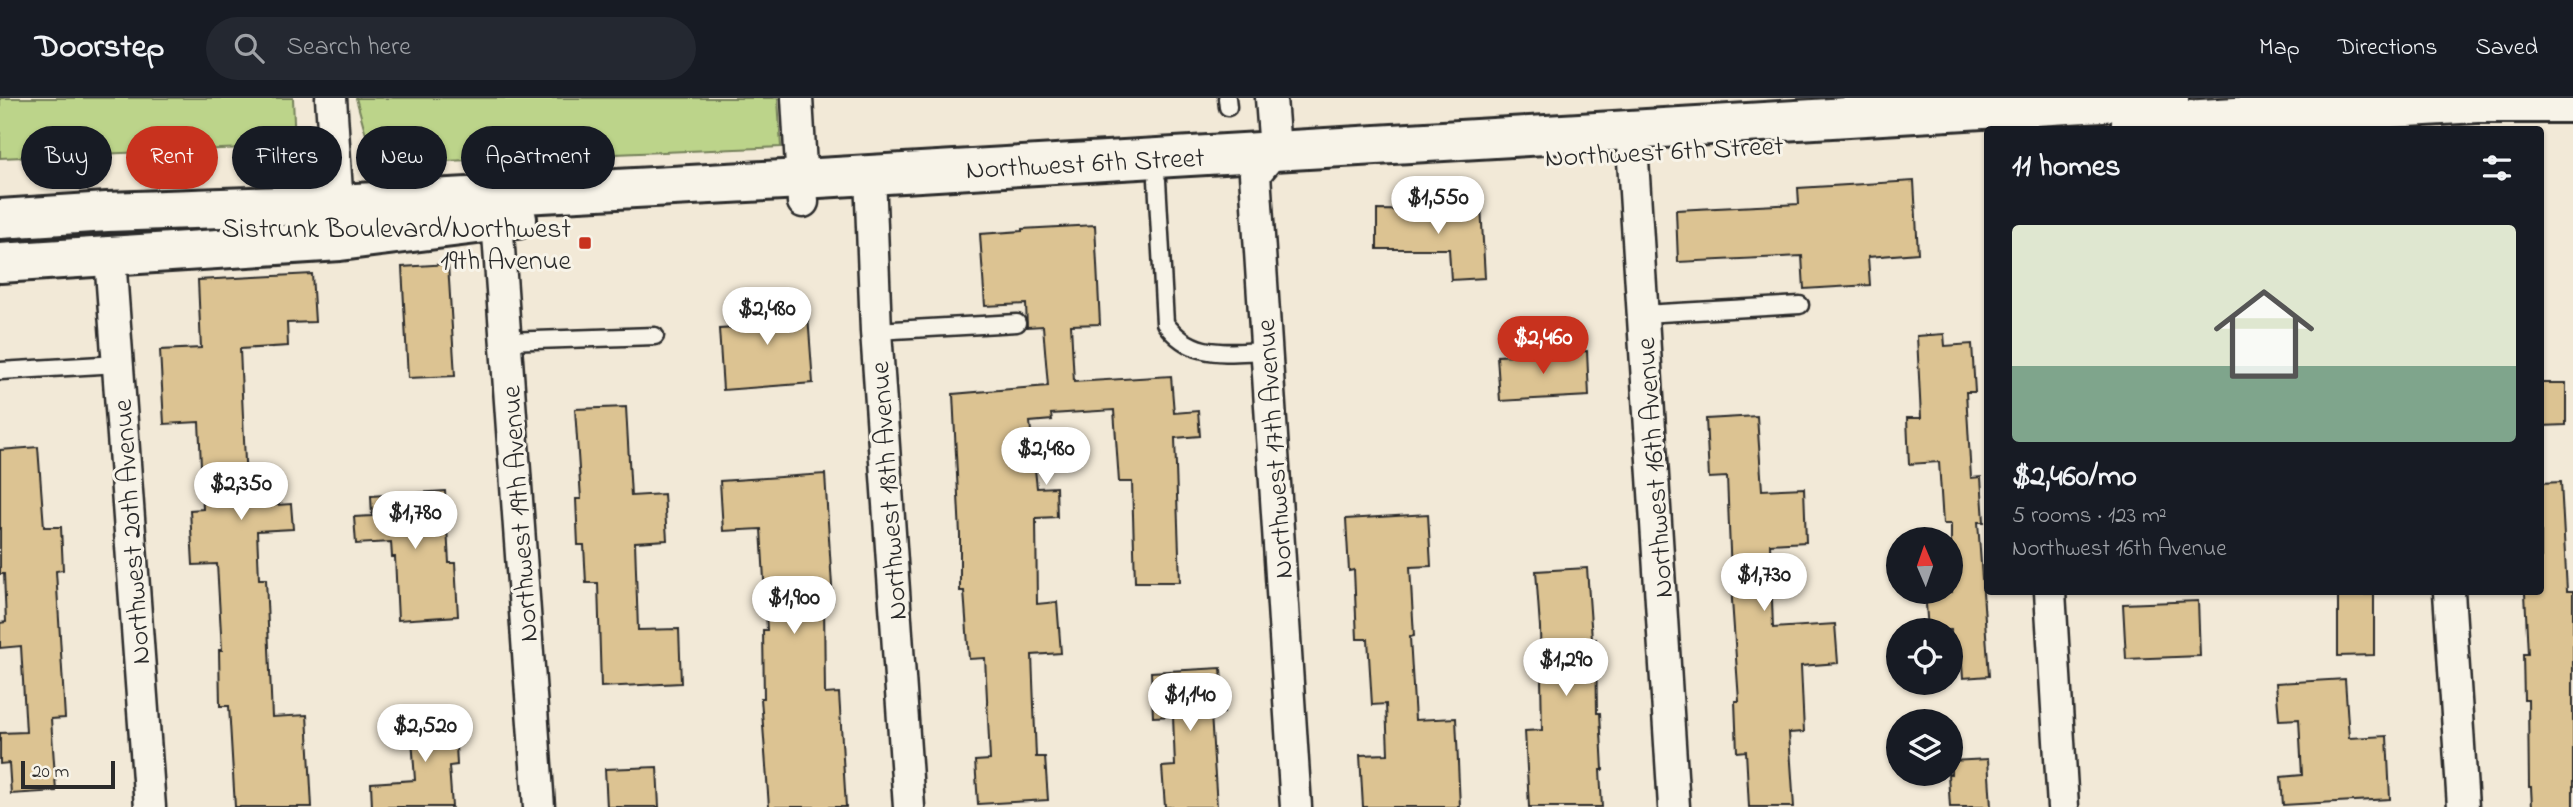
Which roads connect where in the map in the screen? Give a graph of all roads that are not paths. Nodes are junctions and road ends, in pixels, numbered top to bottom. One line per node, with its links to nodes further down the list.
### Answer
1 (331, 98): 18 (street)
2 (797, 98): 15 (street)
3 (1271, 98): 12 (street, Northwest 17th Avenue)
4 (2169, 98): 9 (street, Northwest 6th Street)
5 (2573, 103): 7 (street, Northwest 6th Street)
6 (2336, 105): 7 (street, Northwest 6th Street); 9 (street, Northwest 6th Street)
7 (2418, 112)
8 (1942, 114): 9 (street, Northwest 6th Street); 10 (street, Northwest 6th Street); 11 (street, Northwest 6th Street)
9 (2018, 124)
10 (1984, 130)
11 (1632, 141): 12 (street, Northwest 6th Street); 22 (street, Northwest 16th Avenue)
12 (1265, 162): 13 (street, Northwest 6th Street); 14 (street, Northwest 6th Street); 27 (street, Northwest 17th Avenue)
13 (1157, 180): 14 (street, Northwest 6th Street); 27 (lane)
14 (870, 187): 15 (street, Northwest 6th Street); 24 (street, Northwest 18th Avenue)
15 (802, 190): 17 (street, Northwest 6th Street); 18 (street, Northwest 6th Street)
16 (0, 219): 18 (street, Northwest 6th Street)
17 (497, 220): 18 (street, Northwest 6th Street); 26 (street, Northwest 19th Avenue)
18 (339, 223): 19 (street, Northwest 6th Street)
19 (110, 257): 20 (street, Northwest 6th Street); 28 (street, Northwest 20th Avenue)
20 (0, 263)
21 (1800, 304): 22 (lane)
22 (1643, 314): 36 (street, Northwest 16th Avenue)
23 (1017, 323): 24 (lane)
24 (876, 331): 34 (street, Northwest 18th Avenue)
25 (655, 336): 26 (lane)
26 (505, 341): 33 (street, Northwest 19th Avenue)
27 (1266, 351): 35 (street, Northwest 17th Avenue)
28 (118, 364): 29 (lane); 32 (street, Northwest 20th Avenue)
29 (0, 371)
30 (2049, 595): 37 (street)
31 (2449, 595): 38 (street)
32 (150, 807)
33 (539, 807)
34 (909, 807)
35 (1296, 807)
36 (1674, 807)
37 (2063, 807)
38 (2463, 807)

